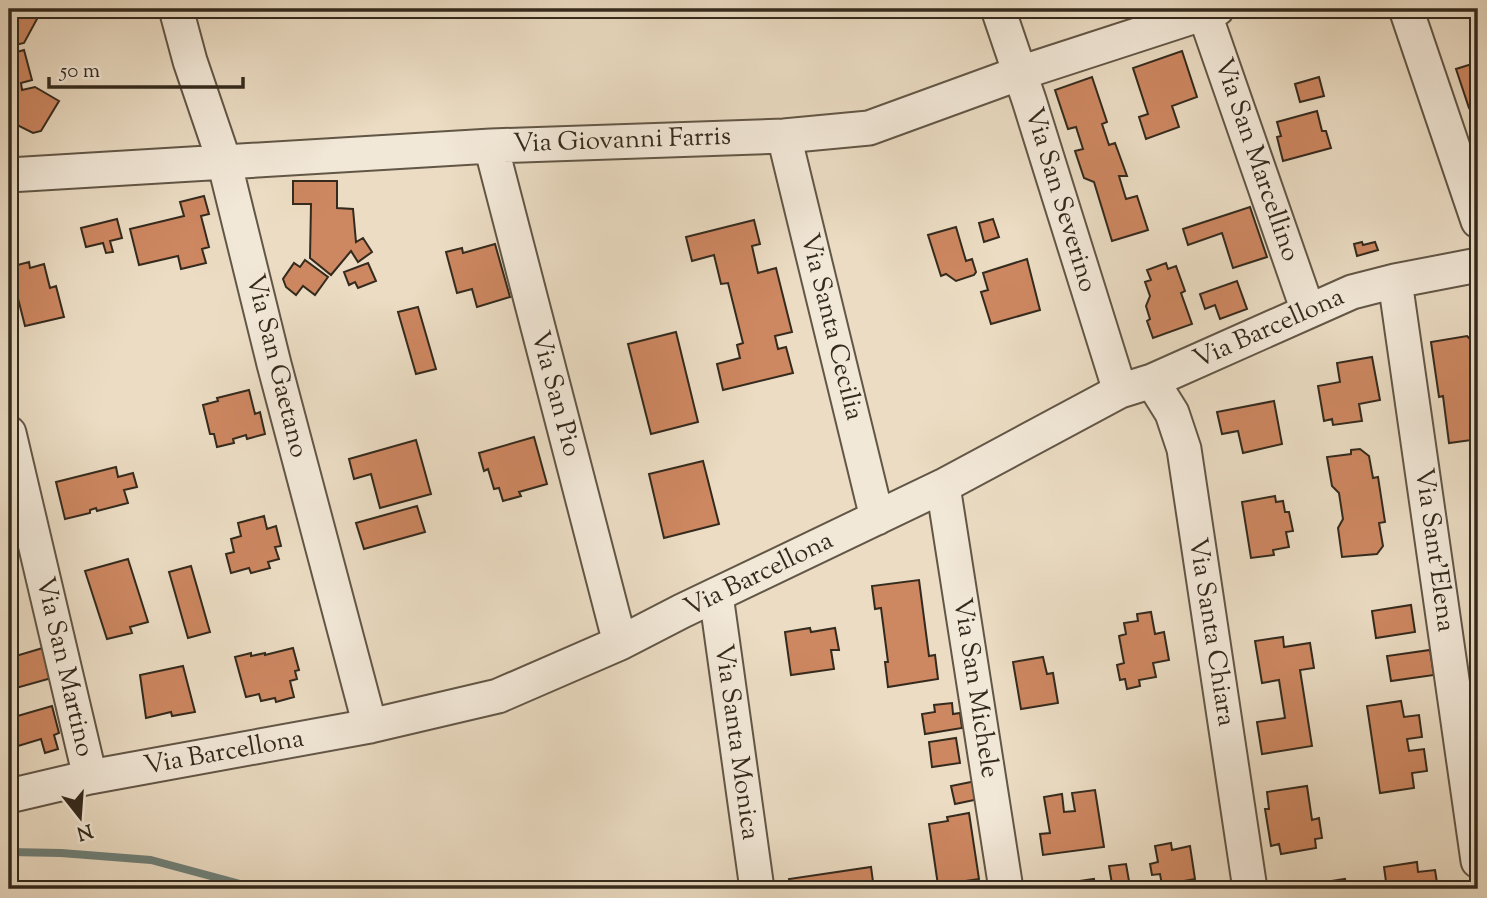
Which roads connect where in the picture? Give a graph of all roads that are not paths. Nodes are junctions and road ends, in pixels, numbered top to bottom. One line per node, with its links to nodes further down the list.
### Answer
1 (176, 9): 8 (street, Via San Gaetano)
2 (998, 9): 5 (street, Via San Severino)
3 (1406, 9): 10 (street)
4 (1208, 10): 5 (street, Via Giovanni Farris); 13 (street, Via San Marcellino)
5 (1020, 73): 6 (street, Via Giovanni Farris); 15 (street, Via San Severino)
6 (784, 136): 7 (street, Via Giovanni Farris); 18 (street, Via Santa Cecilia)
7 (491, 146): 8 (street, Via Giovanni Farris); 20 (street, Via San Pio)
8 (224, 161): 9 (street, Via Giovanni Farris); 21 (street, Via San Gaetano)
9 (9, 175)
10 (1478, 221)
11 (1478, 265): 12 (street, Via Barcellona)
12 (1395, 281): 13 (street, Via Barcellona); 24 (street, Via Sant'Elena)
13 (1308, 312): 14 (street, Via Barcellona)
14 (1152, 381): 15 (street, Via Barcellona); 27 (street, Via Santa Chiara)
15 (1120, 391): 17 (street, Via Barcellona)
16 (9, 433): 22 (street, Via San Martino)
17 (943, 486): 18 (street, Via Barcellona); 26 (street, Via San Michele)
18 (877, 518): 19 (street, Via Barcellona)
19 (716, 595): 20 (street, Via Barcellona); 25 (street, Via Santa Monica)
20 (620, 643): 21 (street, Via Barcellona)
21 (370, 726): 22 (street, Via Barcellona)
22 (90, 777): 23 (street, Via Barcellona)
23 (9, 796)
24 (1478, 861)
25 (757, 889)
26 (1006, 889)
27 (1250, 889)

